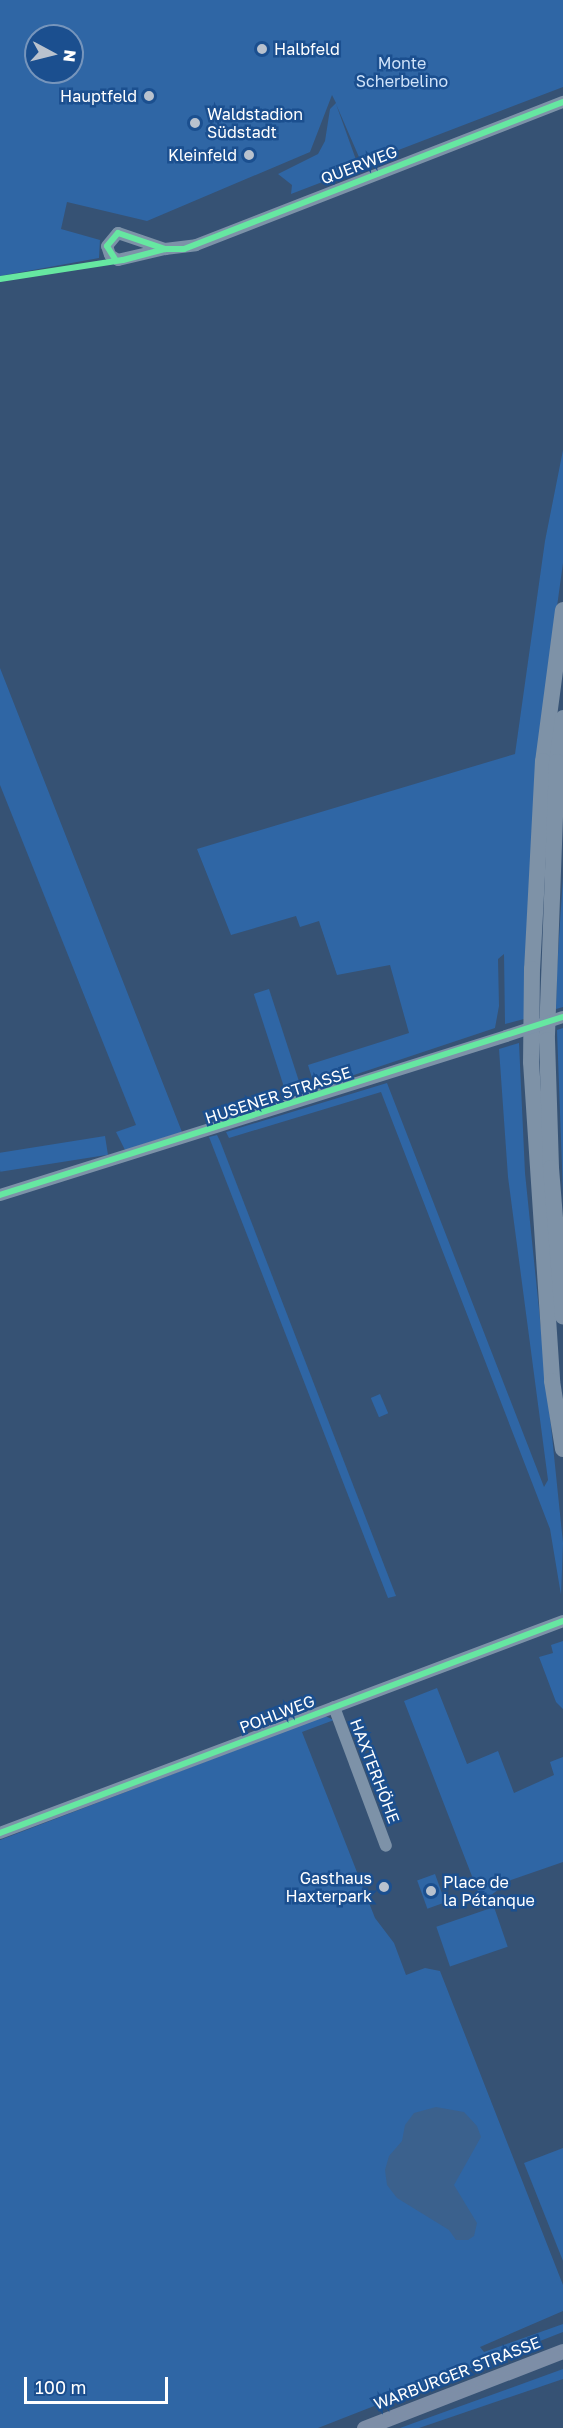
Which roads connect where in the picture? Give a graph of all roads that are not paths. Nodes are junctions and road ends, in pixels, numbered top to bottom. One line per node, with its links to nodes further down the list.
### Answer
1 (563, 102): 2 (street, QUERWEG)
2 (165, 249)
3 (563, 609): 8 (highway)
4 (563, 718): 7 (highway)
5 (563, 1017): 6 (street, HUSENER STRASSE, bridge)
6 (0, 1196)
7 (563, 1317)
8 (563, 1449)
9 (560, 1622): 10 (street, POHLWEG)
10 (334, 1707): 11 (street, POHLWEG); 12 (street, HAXTERHÖHE)
11 (0, 1833)
12 (386, 1846)
13 (563, 2351): 14 (main road, WARBURGER STRASSE)
14 (364, 2428)

